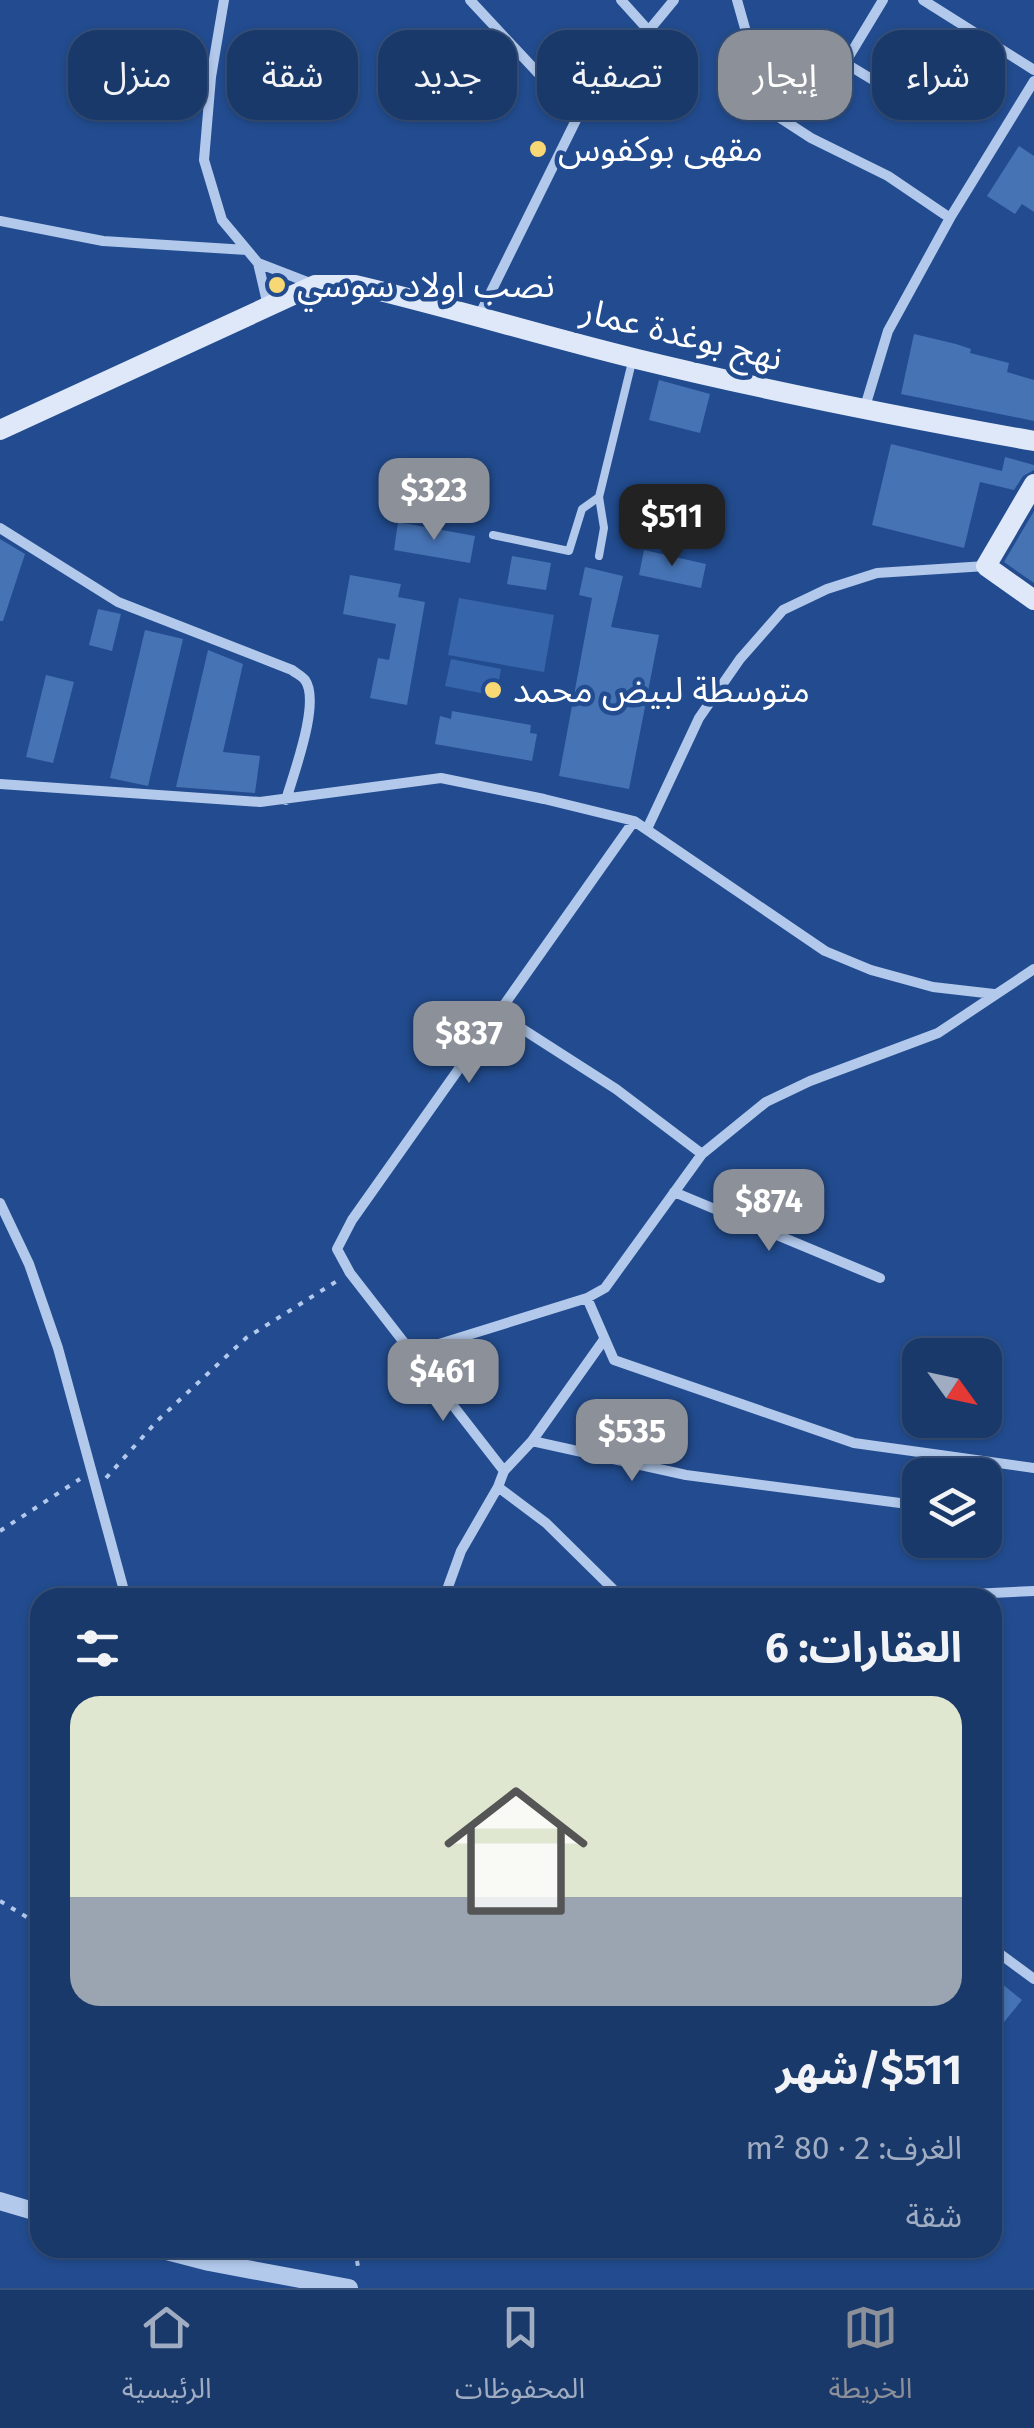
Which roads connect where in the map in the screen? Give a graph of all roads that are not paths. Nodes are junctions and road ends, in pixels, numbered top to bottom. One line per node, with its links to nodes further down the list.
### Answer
1 (224, 0): 17 (street)
2 (470, 0): 11 (street)
3 (622, 0): 8 (street)
4 (674, 0): 9 (street)
5 (737, 0): 15 (street)
6 (883, 0): 12 (street)
7 (923, 0): 10 (street)
8 (647, 30)
9 (649, 30)
10 (1034, 70)
11 (537, 72)
12 (872, 79)
13 (1034, 81): 15 (street)
14 (576, 120): 21 (street)
15 (950, 218): 23 (street)
16 (0, 221): 17 (street)
17 (247, 250): 18 (street)
18 (258, 263): 19 (street); 20 (street)
19 (316, 285): 20 (main road); 21 (main road, نهج بوغدة عمار)
20 (268, 307): 24 (main road)
21 (480, 314): 22 (main road, نهج بوغدة عمار)
22 (633, 358): 23 (main road, نهج بوغدة عمار); 27 (lane)
23 (864, 411): 25 (main road, نهج بوغدة عمار)
24 (0, 430)
25 (1034, 441)
26 (1034, 484): 31 (main road)
27 (599, 497): 29 (lane); 30 (lane)
28 (0, 528): 34 (street)
29 (493, 535)
30 (599, 556)
31 (986, 566): 32 (main road); 36 (street)
32 (1034, 600)
33 (0, 784): 34 (street)
34 (286, 800): 35 (street)
35 (634, 821): 36 (street); 39 (street)
36 (647, 830): 38 (street)
37 (1034, 968): 38 (street)
38 (994, 994): 40 (street)
39 (496, 1012): 40 (street); 46 (street)
40 (702, 1154): 41 (street)
41 (674, 1192): 43 (street); 44 (street)
42 (0, 1203): 52 (street)
43 (880, 1278)
44 (587, 1298): 45 (street); 46 (street)
45 (603, 1341): 47 (street); 48 (street)
46 (410, 1353): 49 (street)
47 (532, 1441): 49 (street); 51 (street)
48 (1034, 1468)
49 (504, 1471): 50 (street)
50 (498, 1487): 53 (street); 54 (street)
51 (900, 1503)
52 (123, 1588)
53 (448, 1588)
54 (612, 1588)
55 (1034, 1591): 56 (street)
56 (1002, 1593)
57 (1002, 1955): 58 (street)
58 (1034, 1979)
59 (0, 2201): 60 (street)
60 (30, 2210)
61 (194, 2258): 62 (street)
62 (349, 2288)

